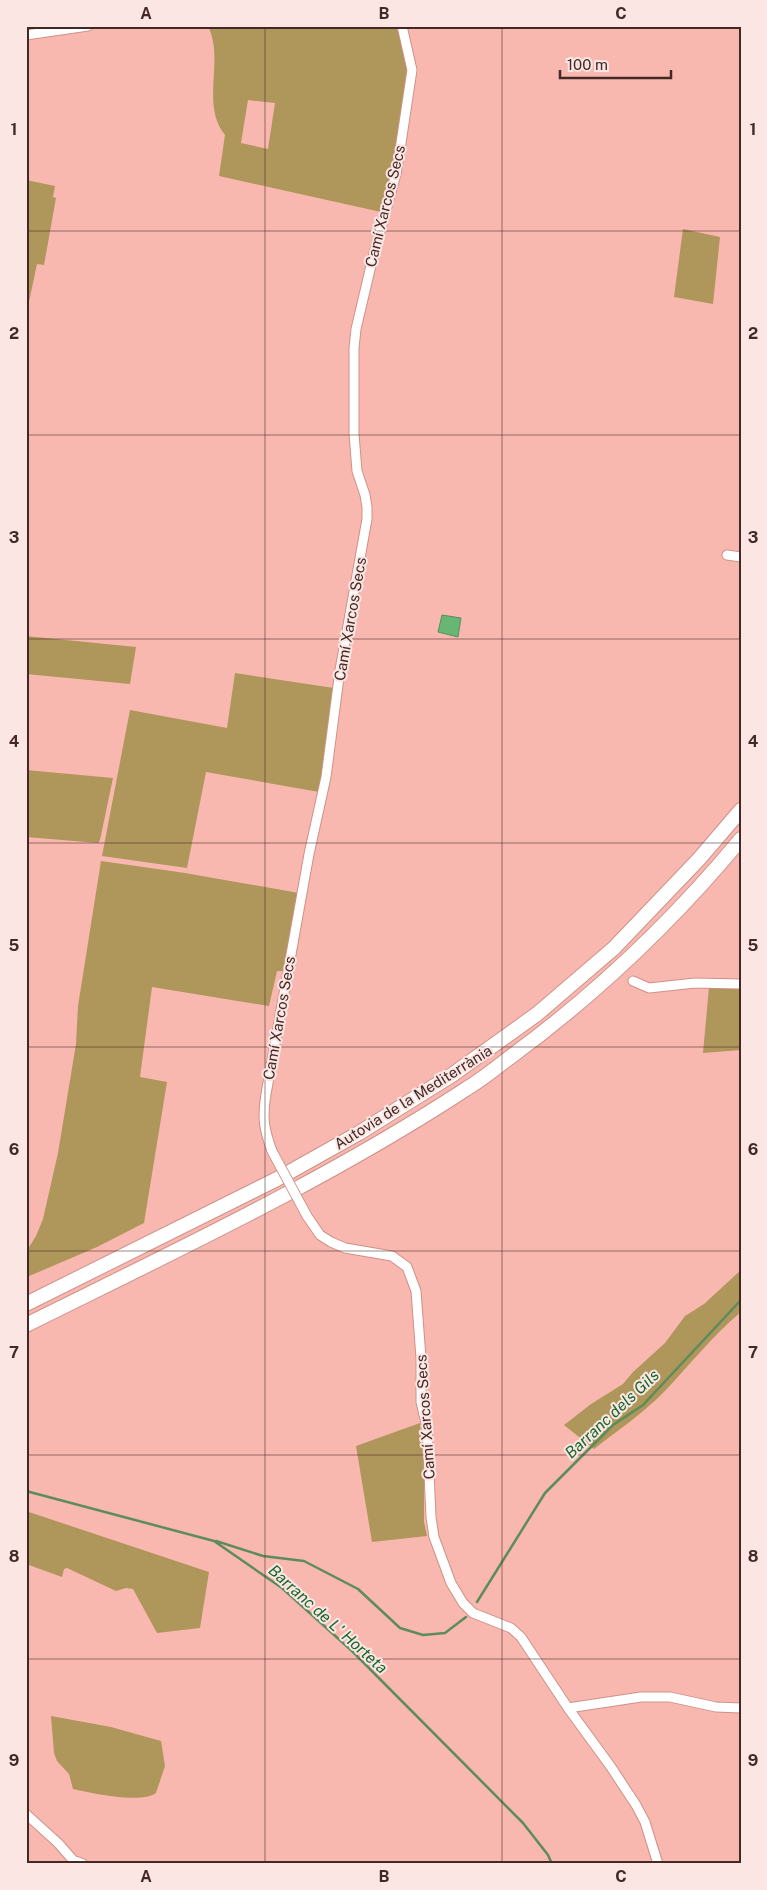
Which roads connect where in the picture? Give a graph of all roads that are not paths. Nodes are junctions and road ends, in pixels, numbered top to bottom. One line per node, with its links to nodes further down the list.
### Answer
1 (88, 26): 3 (street)
2 (402, 26): 12 (street, Camí Xarcos Secs, bridge)
3 (26, 35)
4 (727, 555): 5 (street)
5 (741, 557)
6 (741, 810): 10 (highway, Autovia de la Mediterrània)
7 (741, 839): 11 (highway, Autovia de la Mediterrània)
8 (633, 981): 9 (street)
9 (741, 984)
10 (26, 1304)
11 (26, 1325)
12 (568, 1708): 13 (street); 17 (street, Camí Xarcos Secs)
13 (741, 1708)
14 (26, 1814): 15 (street)
15 (74, 1862): 16 (street)
16 (83, 1864)
17 (658, 1864)

